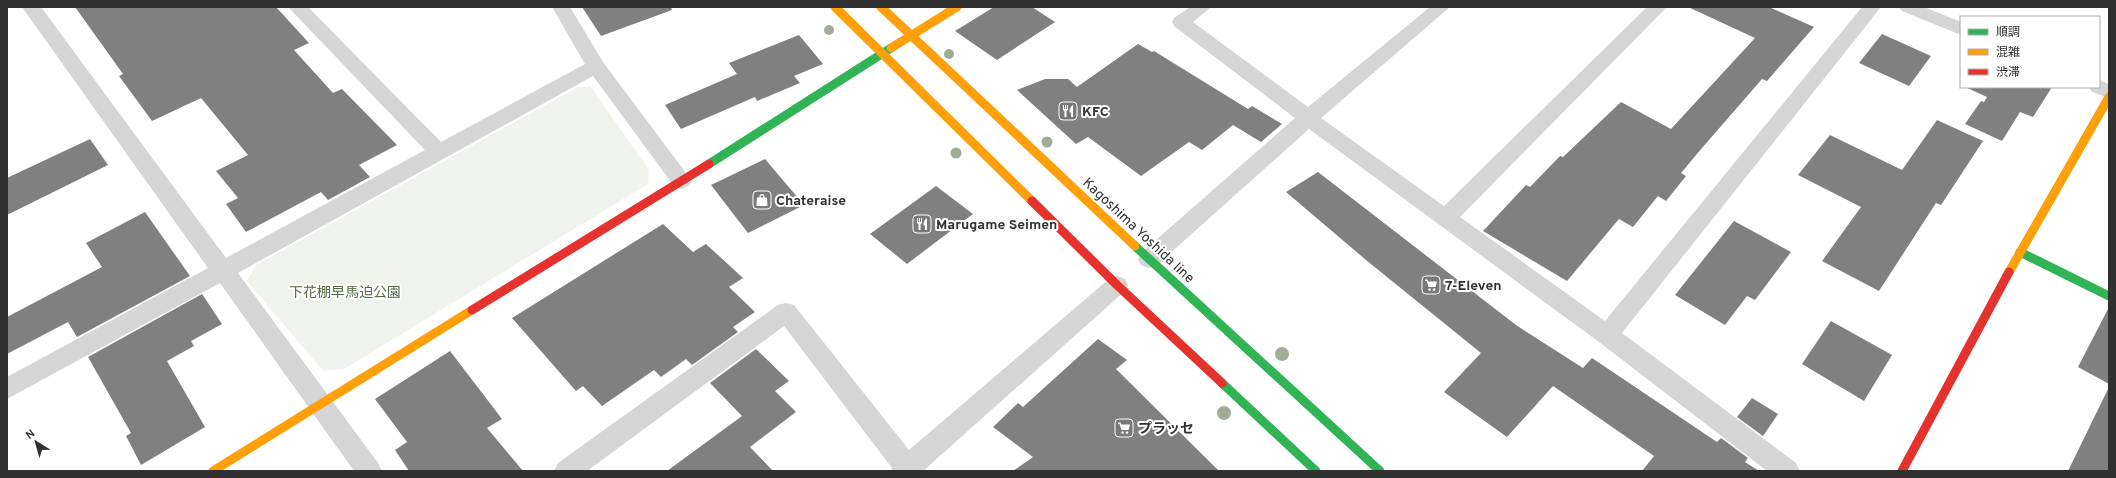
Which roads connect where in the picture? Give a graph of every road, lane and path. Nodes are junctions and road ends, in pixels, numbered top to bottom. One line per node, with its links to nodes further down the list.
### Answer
1 (31, 7): 23 (street)
2 (297, 7): 18 (street)
3 (561, 7): 15 (street)
4 (835, 7): 14 (street)
5 (881, 7): 13 (street, Kagoshima Yoshida line)
6 (957, 7): 13 (street)
7 (1202, 7): 17 (street)
8 (1441, 7): 17 (street)
9 (1658, 7): 20 (street)
10 (1872, 7): 26 (street)
11 (1908, 7): 12 (street)
12 (1960, 29)
13 (911, 35): 14 (street); 22 (street, Kagoshima Yoshida line)
14 (881, 54): 19 (street); 24 (street)
15 (596, 66): 18 (street); 19 (street)
16 (2109, 97): 21 (street)
17 (1308, 118): 20 (street); 22 (street)
18 (439, 152): 23 (street)
19 (681, 181): 28 (street)
20 (1446, 218): 26 (street)
21 (2020, 252): 25 (street); 36 (street)
22 (1149, 259): 34 (street, Kagoshima Yoshida line)
23 (224, 270): 27 (street); 28 (street)
24 (1117, 285): 29 (street); 33 (street)
25 (2109, 296)
26 (1607, 335): 35 (street)
27 (7, 389)
28 (320, 404): 30 (street); 31 (street)
29 (907, 470): 32 (street)
30 (213, 471)
31 (369, 471)
32 (567, 471)
33 (1316, 471)
34 (1380, 471)
35 (1787, 471)
36 (1902, 471)

